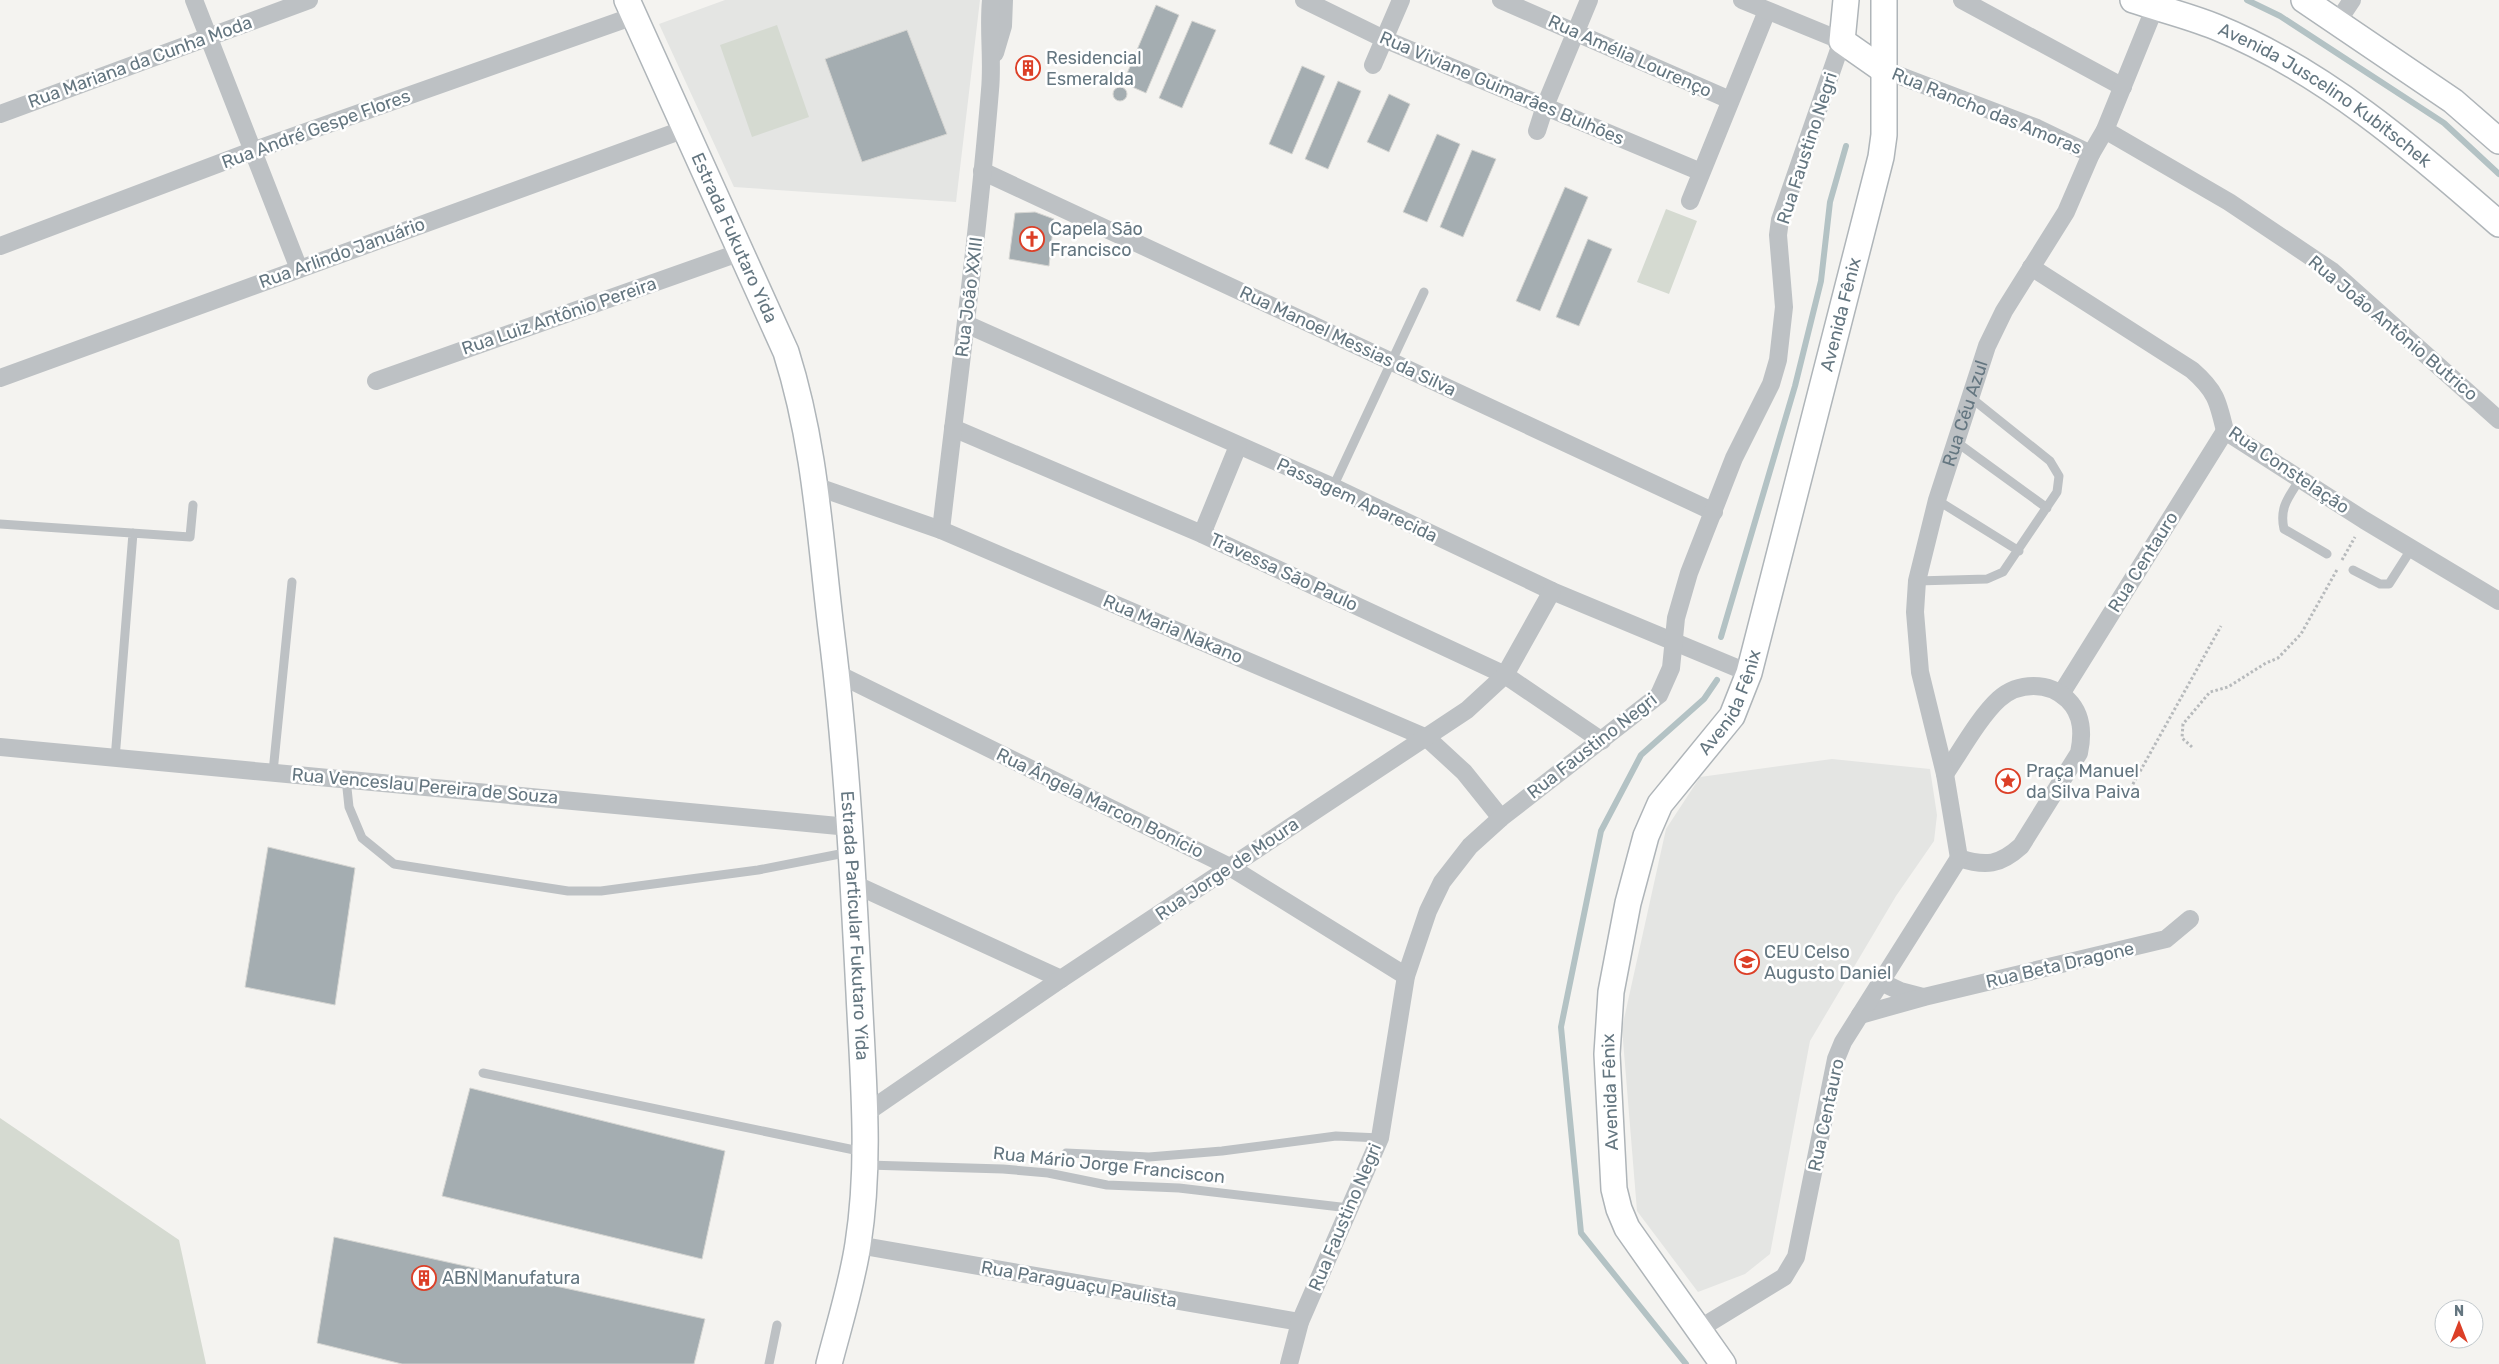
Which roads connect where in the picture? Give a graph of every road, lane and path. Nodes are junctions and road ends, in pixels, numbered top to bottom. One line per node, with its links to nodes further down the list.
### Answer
1 (194, 0): 20 (street)
2 (309, 0): 20 (street, Rua Mariana da Cunha Moda)
3 (990, 0): 23 (street, Rua João XXIII)
4 (1004, 0): 23 (street, Rua João XXIII)
5 (1304, 0): 21 (street, Rua Viviane Guimarães Bulhões)
6 (1401, 0): 21 (street)
7 (1501, 0): 19 (street, Rua Amélia Lourenço)
8 (1589, 0): 19 (street)
9 (1742, 0): 17 (street)
10 (1846, 0): 22 (street)
11 (1884, 0): 25 (street, Avenida Fênix)
12 (1962, 0): 26 (street)
13 (2304, 0): 18 (street)
14 (2352, 0): 18 (street)
15 (2148, 2): 26 (street, Rua Céu Azul); 39 (street, Avenida Juscelino Kubitschek)
16 (630, 8): 30 (street, Estrada Fukutaro Yida); 34 (street, Rua André Gespe Flores)
17 (1767, 11): 22 (street); 27 (street)
18 (2338, 21): 33 (street)
19 (1576, 31): 27 (street, Rua Amélia Lourenço); 28 (street)
20 (208, 37): 29 (street, Rua Mariana da Cunha Moda); 34 (street)
21 (1384, 39): 24 (street); 28 (street, Rua Viviane Guimarães Bulhões)
22 (1842, 41): 25 (street); 61 (street, Rua Faustino Negri)
23 (992, 63): 36 (street, Rua João XXIII)
24 (1373, 65)
25 (1882, 69): 35 (street, Rua Rancho das Amoras); 77 (street, Avenida Fênix)
26 (2123, 87): 31 (street, Rua Céu Azul)
27 (1730, 100): 37 (street)
28 (1545, 106): 32 (street); 37 (street, Rua Viviane Guimarães Bulhões)
29 (0, 114)
30 (685, 129): 41 (street, Estrada Fukutaro Yida); 43 (street, Rua Arlindo Januário)
31 (2105, 130): 35 (street, Rua Céu Azul); 50 (street, Rua João Antônio Butrico)
32 (1537, 131)
33 (2499, 140)
34 (252, 151): 40 (street, Rua André Gespe Flores); 43 (street)
35 (2091, 154): 42 (street, Rua Céu Azul)
36 (982, 171): 45 (street, Rua João XXIII); 46 (street, Rua Manoel Messias da Silva)
37 (1702, 172): 38 (street)
38 (1690, 201)
39 (2499, 224)
40 (0, 246)
41 (741, 252): 48 (street, Rua Luiz Antônio Pereira); 56 (street, Estrada Fukutaro Yida)
42 (2031, 267): 49 (street, Rua Céu Azul); 52 (street, Rua Constelação)
43 (299, 269): 47 (street, Rua Arlindo Januário)
44 (1424, 292): 46 (lane)
45 (966, 324): 51 (street, Rua João XXIII); 54 (street, Passagem Aparecida)
46 (1392, 361): 57 (lane); 61 (street, Rua Manoel Messias da Silva)
47 (0, 378)
48 (376, 381)
49 (1969, 397): 53 (street, Rua Céu Azul); 60 (lane)
50 (2499, 420)
51 (954, 428): 64 (street, Rua João XXIII); 66 (street, Travessa São Paulo)
52 (2225, 431): 55 (street, Rua Constelação); 80 (street, Rua Centauro)
53 (1956, 441): 58 (street, Rua Céu Azul); 60 (lane)
54 (1238, 446): 57 (street, Passagem Aparecida); 66 (street)
55 (2300, 479): 62 (street, Rua Constelação); 69 (lane)
56 (815, 486): 64 (street, Rua Maria Nakano); 78 (street, Estrada Particular Fukutaro Yida)
57 (1333, 487): 73 (street, Passagem Aparecida)
58 (1937, 500): 68 (lane); 71 (street, Rua Céu Azul)
59 (193, 504): 65 (lane)
60 (2047, 508): 68 (lane)
61 (1714, 512): 76 (street, Rua Faustino Negri)
62 (2364, 520): 67 (street, Rua Constelação); 84 (path)
63 (0, 524): 65 (lane)
64 (941, 530): 81 (street, Rua Maria Nakano)
65 (133, 533): 85 (lane)
66 (1202, 534): 79 (street, Travessa São Paulo)
67 (2412, 548): 70 (lane); 74 (street, Rua Constelação)
68 (2019, 551): 71 (lane)
69 (2327, 554)
70 (2353, 570)
71 (1917, 581): 87 (street, Rua Céu Azul)
72 (292, 582): 86 (lane)
73 (1552, 591): 76 (street, Passagem Aparecida); 79 (street, Rua Jorge de Moura)
74 (2499, 601)
75 (2221, 626): 89 (path)
76 (1675, 641): 77 (street, Passagem Aparecida); 82 (street, Rua Faustino Negri)
77 (1749, 672): 111 (street, Avenida Fênix)
78 (838, 674): 91 (street, Estrada Particular Fukutaro Yida); 94 (street, Rua Ângela Marcon Bonício)
79 (1505, 675): 81 (street, Rua Jorge de Moura); 82 (street, Travessa São Paulo)
80 (2061, 694): 87 (street); 93 (street)
81 (1427, 738): 90 (street, Rua Maria Nakano); 94 (street, Rua Jorge de Moura)
82 (1602, 741): 90 (street, Rua Faustino Negri)
83 (0, 746): 85 (street, Rua Venceslau Pereira de Souza)
84 (2192, 746)
85 (115, 759): 86 (street, Rua Venceslau Pereira de Souza)
86 (273, 772): 88 (street, Rua Venceslau Pereira de Souza)
87 (1944, 774): 93 (street, Rua Céu Azul)
88 (346, 779): 91 (street, Rua Venceslau Pereira de Souza); 92 (lane)
89 (2128, 793)
90 (1500, 818): 97 (street, Rua Faustino Negri)
91 (849, 827): 92 (street, Estrada Particular Fukutaro Yida)
92 (851, 852): 95 (street, Estrada Particular Fukutaro Yida)
93 (1959, 858): 99 (street, Rua Centauro)
94 (1230, 867): 97 (street, Rua Ângela Marcon Bonício); 98 (street, Rua Jorge de Moura)
95 (854, 884): 98 (street); 103 (street, Estrada Particular Fukutaro Yida)
96 (2190, 919): 100 (street, Rua Beta Dragone)
97 (1406, 976): 104 (street, Rua Faustino Negri)
98 (1061, 979): 103 (street, Rua Jorge de Moura)
99 (1881, 982): 100 (street, Rua Beta Dragone); 101 (street, Rua Centauro)
100 (1924, 997): 101 (street, Rua Beta Dragone)
101 (1860, 1015): 111 (street, Rua Centauro)
102 (483, 1073): 106 (lane, Rua Mário Jorge Franciscon)
103 (866, 1113): 106 (street, Estrada Particular Fukutaro Yida)
104 (1380, 1138): 105 (lane); 107 (street, Rua Faustino Negri)
105 (1066, 1153)
106 (865, 1158): 107 (lane, Rua Mário Jorge Franciscon); 108 (street, Estrada Particular Fukutaro Yida)
107 (1349, 1208): 109 (street, Rua Faustino Negri)
108 (858, 1245): 109 (street, Rua Paraguaçu Paulista); 113 (street, Estrada Particular Fukutaro Yida)
109 (1300, 1322): 114 (street, Rua Faustino Negri)
110 (777, 1326): 112 (lane)
111 (1699, 1329): 115 (street, Avenida Fênix)
112 (769, 1364)
113 (829, 1364)
114 (1289, 1364)
115 (1723, 1364)

